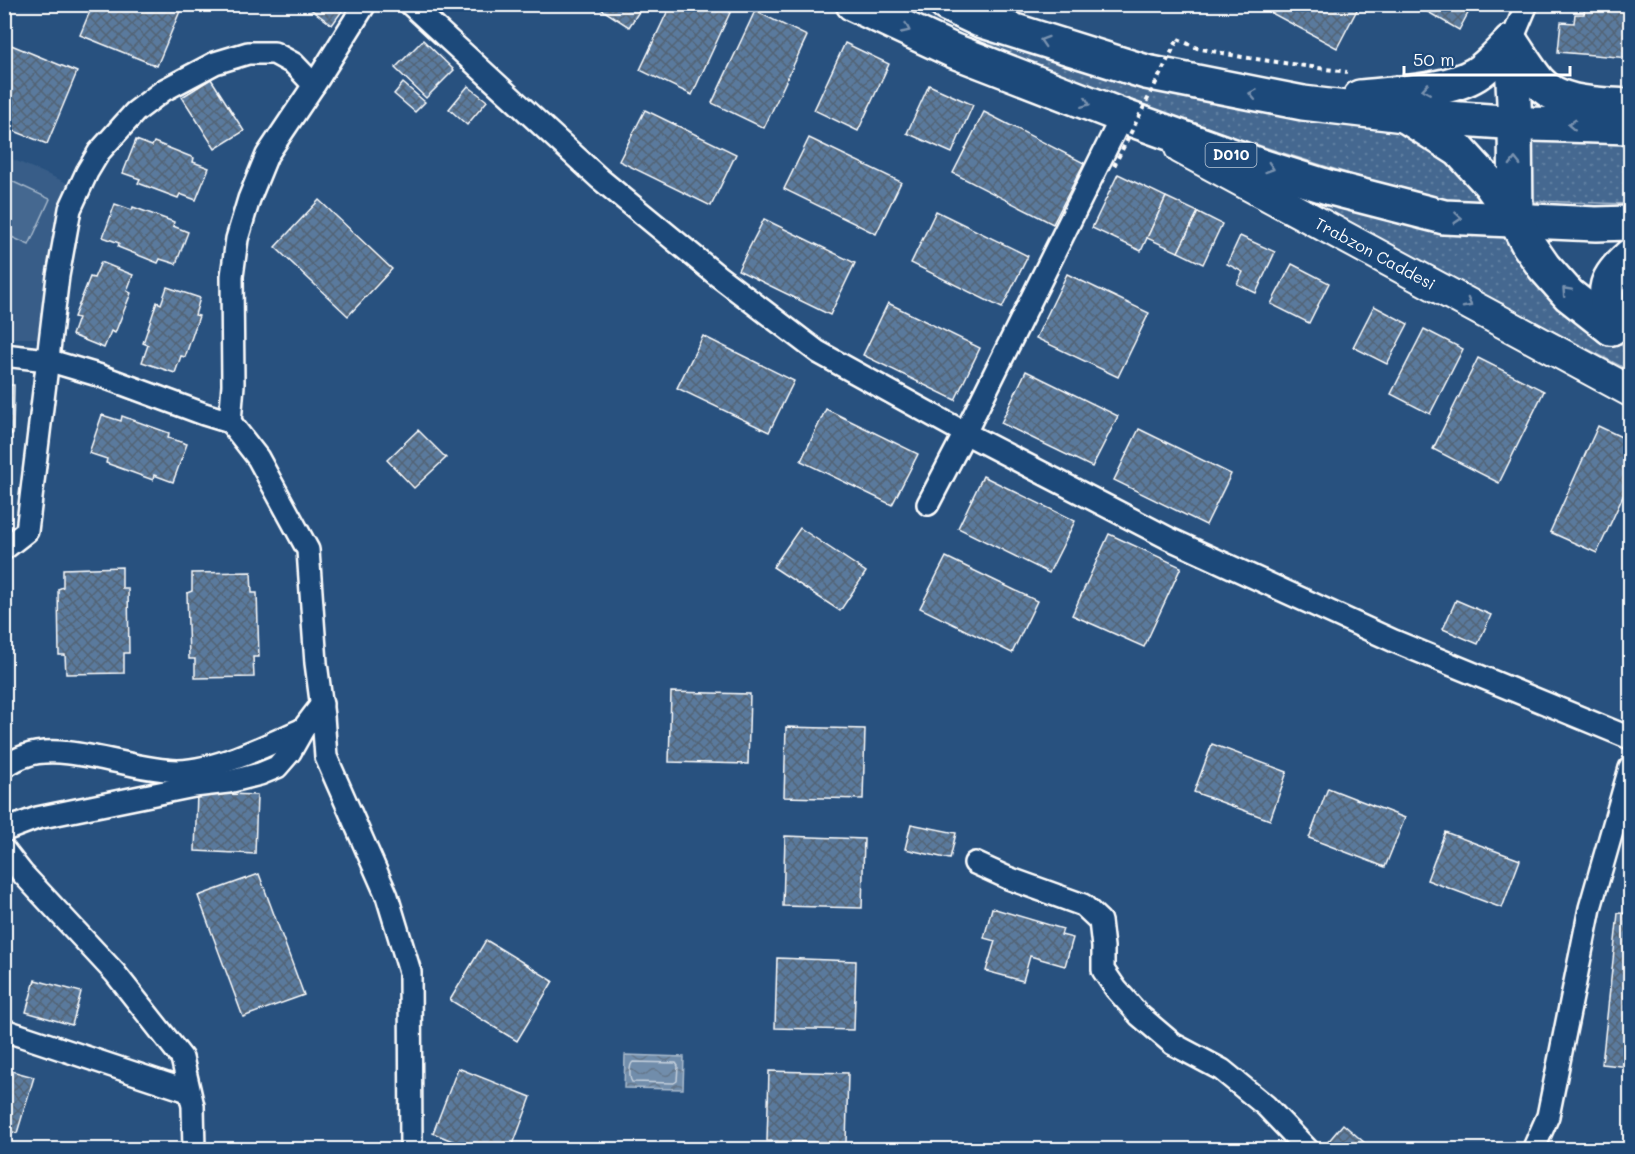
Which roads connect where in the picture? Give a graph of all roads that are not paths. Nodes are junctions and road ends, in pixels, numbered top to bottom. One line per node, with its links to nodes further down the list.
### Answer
1 (365, 4): 7 (street)
2 (410, 4): 22 (street)
3 (853, 4): 11 (highway, D010, one-way to 11)
4 (946, 4): 8 (highway, one-way to 4)
5 (1527, 4): 6 (street)
6 (1511, 42): 8 (highway, one-way to 8); 9 (highway); 12 (highway)
7 (314, 85): 19 (street); 21 (street)
8 (1302, 103): 10 (highway)
9 (1630, 106)
10 (1404, 115): 12 (highway); 14 (highway)
11 (1122, 116): 14 (highway, D010, one-way to 14); 20 (main road, Trabzon Caddesi, one-way to 20); 22 (street)
12 (1515, 122): 13 (highway, one-way to 12); 14 (highway, one-way to 12)
13 (1630, 127)
14 (1516, 221): 15 (highway, D010); 17 (highway, one-way to 14)
15 (1630, 223)
16 (1630, 256): 17 (highway)
17 (1621, 333)
18 (4, 355): 19 (street)
19 (47, 360): 21 (street); 24 (street)
20 (1630, 391)
21 (230, 422): 25 (street)
22 (966, 433): 23 (street); 27 (street)
23 (928, 504)
24 (4, 549)
25 (322, 704): 26 (street); 36 (street)
26 (303, 729): 28 (street); 30 (street)
27 (1630, 738)
28 (4, 766)
29 (1630, 768): 38 (street)
30 (4, 832)
31 (4, 850): 34 (street)
32 (975, 863): 37 (street)
33 (4, 1030): 34 (street)
34 (189, 1090): 35 (street)
35 (194, 1149)
36 (411, 1149)
37 (1308, 1149)
38 (1533, 1149)

